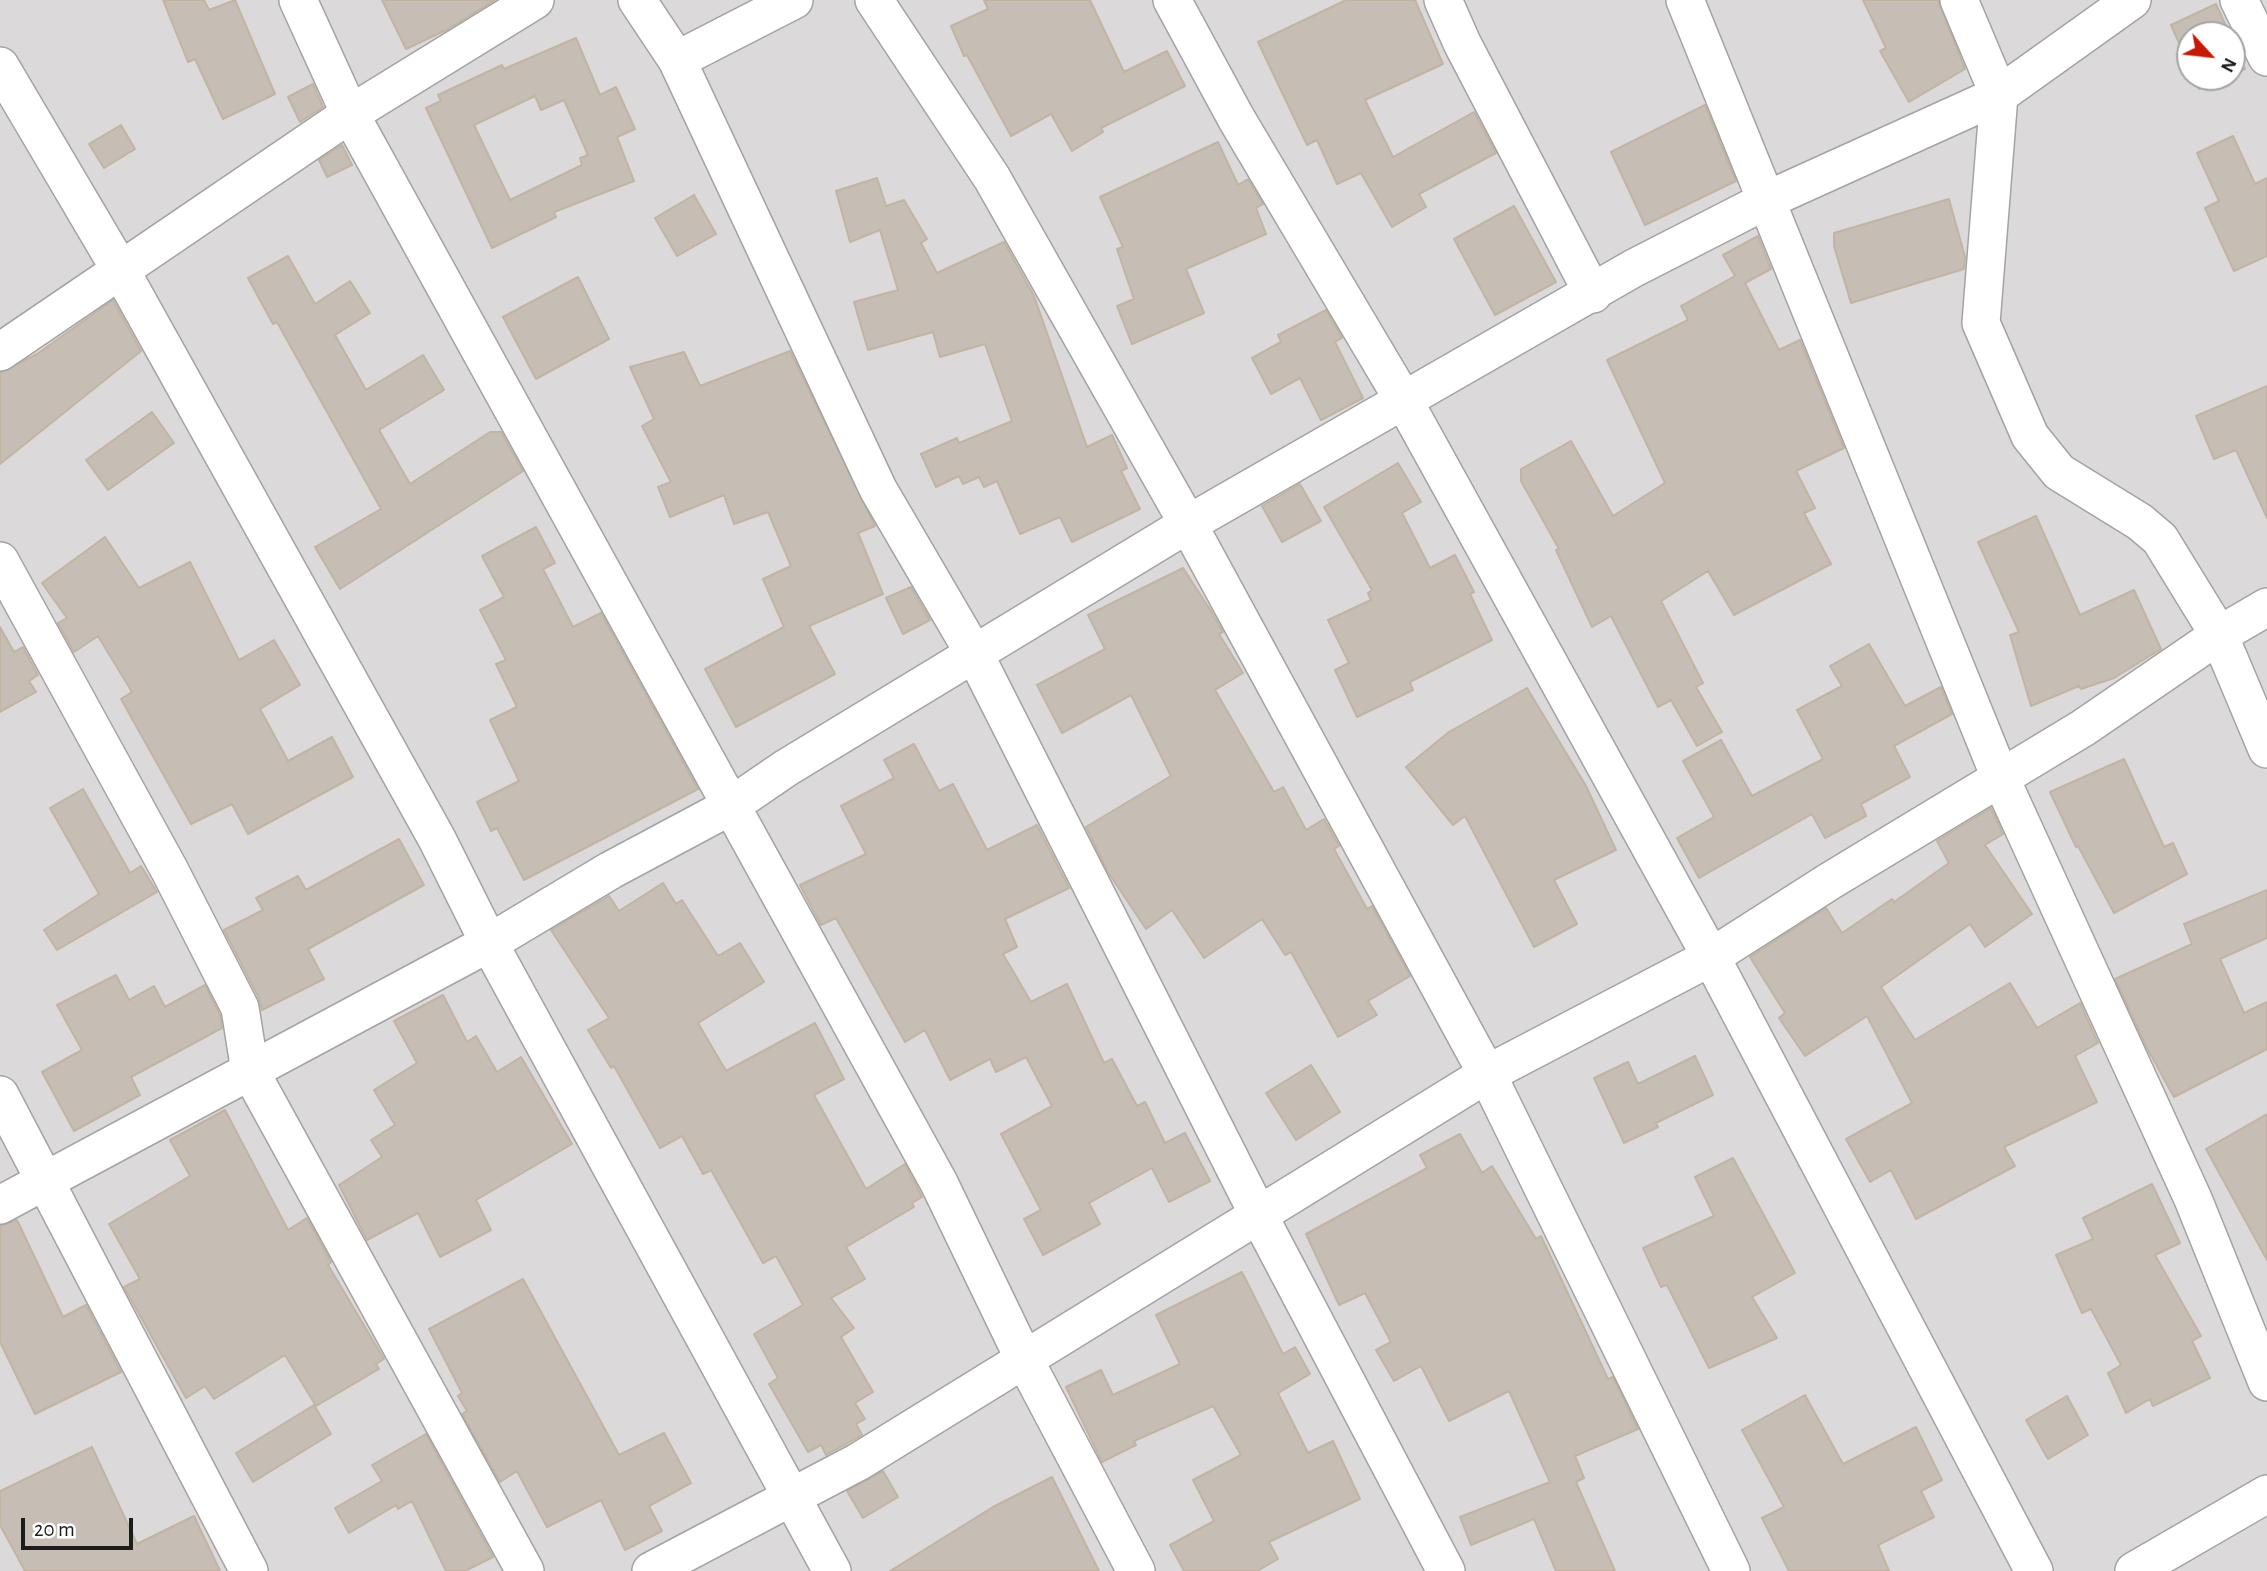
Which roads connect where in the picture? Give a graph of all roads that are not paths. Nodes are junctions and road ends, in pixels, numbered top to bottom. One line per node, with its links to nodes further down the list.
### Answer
1 (298, 0): 16 (street)
2 (535, 0): 16 (street)
3 (637, 0): 13 (street)
4 (794, 0): 13 (street)
5 (874, 0): 22 (street)
6 (1172, 0): 21 (street)
7 (1443, 0): 19 (street)
8 (1685, 0): 17 (street)
9 (1959, 0): 15 (street)
10 (2132, 0): 15 (street)
11 (2239, 0): 12 (street)
12 (2267, 57)
13 (677, 60): 26 (street)
14 (0, 66): 18 (street)
15 (1998, 95): 17 (street); 25 (street)
16 (350, 114): 18 (street); 29 (street)
17 (1767, 200): 19 (street); 28 (street)
18 (121, 271): 20 (street); 30 (street)
19 (1593, 294): 21 (street)
20 (0, 352)
21 (1404, 401): 22 (street); 31 (street)
22 (1188, 524): 26 (street); 33 (street)
23 (0, 561): 32 (street)
24 (2267, 607): 25 (street)
25 (2219, 635): 27 (street); 28 (street)
26 (975, 655): 29 (street); 37 (street)
27 (2267, 749)
28 (2000, 777): 31 (street); 39 (street)
29 (729, 807): 30 (street); 38 (street)
30 (489, 943): 32 (street); 41 (street)
31 (1711, 957): 33 (street); 49 (street)
32 (250, 1071): 35 (street); 43 (street)
33 (1487, 1074): 37 (street); 48 (street)
34 (0, 1095): 35 (street)
35 (47, 1180): 36 (street); 42 (street)
36 (0, 1205)
37 (1259, 1216): 38 (street); 47 (street)
38 (1023, 1357): 41 (street); 46 (street)
39 (2267, 1382)
40 (2267, 1494): 50 (street)
41 (790, 1497): 44 (street); 45 (street)
42 (249, 1571)
43 (525, 1571)
44 (651, 1571)
45 (832, 1571)
46 (1136, 1571)
47 (1446, 1571)
48 (1731, 1571)
49 (2034, 1571)
50 (2134, 1571)

